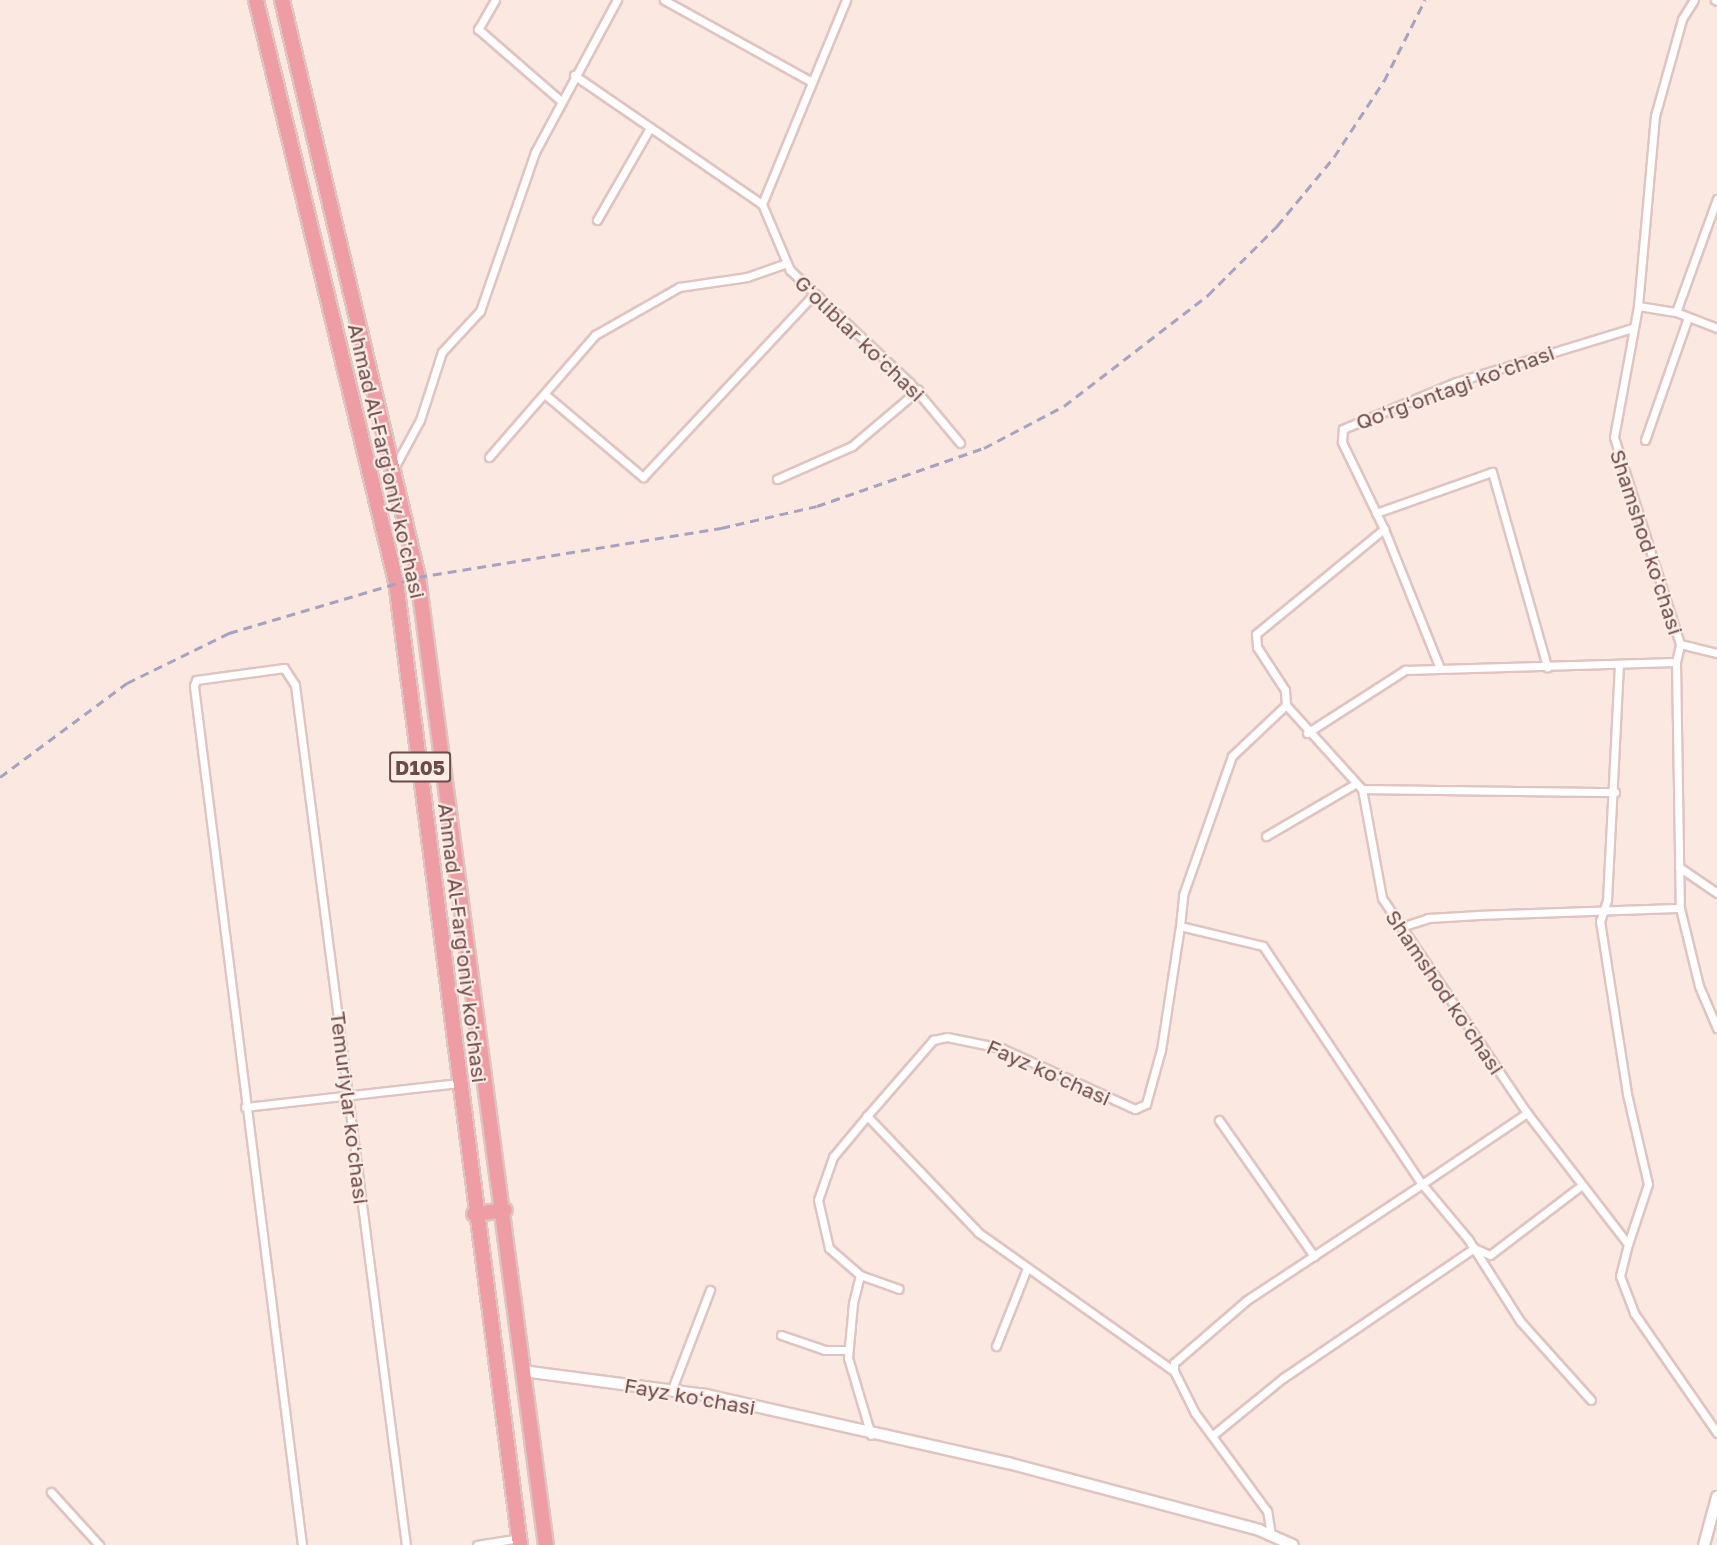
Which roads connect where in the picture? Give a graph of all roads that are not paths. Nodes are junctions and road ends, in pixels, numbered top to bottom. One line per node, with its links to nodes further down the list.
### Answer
1 (256, 0): 13 (highway, Ahmad Al-Farg'oniy ko'chasi / D105)
2 (282, 0): 12 (highway, Ahmad Al-Farg'oniy ko'chasi / D105)
3 (495, 0): 10 (street)
4 (617, 0): 8 (street)
5 (664, 0): 9 (street)
6 (846, 0): 9 (street)
7 (1694, 0): 19 (street, Shamshod koʻchasi)
8 (574, 75): 10 (street); 11 (street)
9 (812, 82): 15 (street)
10 (561, 100): 29 (street)
11 (650, 128): 15 (street); 16 (street)
12 (320, 162): 13 (highway); 29 (highway, Ahmad Al-Farg'oniy ko'chasi / D105)
13 (296, 169): 52 (highway, Ahmad Al-Farg'oniy ko'chasi / D105)
14 (1717, 199): 20 (street)
15 (762, 204): 17 (street, Gʻoliblar koʻchasi)
16 (597, 220)
17 (787, 263): 18 (street, Gʻoliblar koʻchasi); 25 (street)
18 (814, 294): 24 (street, Gʻoliblar koʻchasi); 25 (street)
19 (1638, 306): 20 (street); 22 (street, Shamshod koʻchasi)
20 (1676, 312): 21 (street)
21 (1688, 317): 23 (street); 26 (street)
22 (1634, 328): 31 (street, Qoʻrgʻontagi koʻchasi); 33 (street, Shamshod koʻchasi)
23 (1717, 328)
24 (918, 390): 27 (street, Gʻoliblar koʻchasi); 30 (street)
25 (547, 396): 28 (street)
26 (1645, 440)
27 (960, 443)
28 (489, 457)
29 (392, 470): 60 (highway, Ahmad Al-Farg'oniy ko'chasi / D105)
30 (777, 479)
31 (1376, 513): 32 (street, Qoʻrgʻontagi koʻchasi); 38 (street)
32 (1384, 530): 37 (street, Qoʻrgʻontagi koʻchasi); 39 (street)
33 (1680, 644): 34 (street); 35 (street, Shamshod koʻchasi)
34 (1717, 653)
35 (1676, 662): 36 (street, Shamshod koʻchasi); 45 (street)
36 (1619, 664): 38 (street, Shamshod koʻchasi); 43 (street)
37 (1439, 666): 38 (street, Shamshod koʻchasi); 40 (street, Shamshod koʻchasi)
38 (1547, 668)
39 (1286, 705): 40 (street); 49 (street)
40 (1307, 733): 41 (street)
41 (1355, 784): 42 (street); 44 (street)
42 (1362, 789): 43 (street); 50 (street, Shamshod koʻchasi)
43 (1615, 792): 48 (street)
44 (1266, 836)
45 (1679, 867): 46 (street); 47 (street)
46 (1717, 893)
47 (1680, 908): 48 (street); 51 (street)
48 (1604, 910): 50 (street); 62 (street)
49 (1180, 926): 56 (street, Fayz koʻchasi); 58 (street)
50 (1401, 927): 55 (street, Shamshod koʻchasi)
51 (1717, 1028)
52 (460, 1083): 53 (street); 61 (highway, Ahmad Al-Farg'oniy ko'chasi / D105)
53 (348, 1094): 54 (street); 54 (street, Temuriylar koʻchasi); 85 (street, Temuriylar koʻchasi)
54 (245, 1107): 84 (street)
55 (1527, 1113): 58 (street); 59 (street, Shamshod koʻchasi)
56 (867, 1116): 65 (street); 66 (street)
57 (1219, 1120): 64 (street)
58 (1422, 1184): 63 (street); 64 (street)
59 (1582, 1185): 62 (street, Shamshod koʻchasi); 63 (street)
60 (505, 1210): 61 (highway); 72 (highway, Ahmad Al-Farg'oniy ko'chasi / D105)
61 (474, 1214): 82 (highway, Ahmad Al-Farg'oniy ko'chasi / D105)
62 (1628, 1244): 76 (street)
63 (1474, 1248): 75 (street); 78 (street)
64 (1314, 1256): 73 (street)
65 (1027, 1268): 70 (street); 73 (street)
66 (860, 1275): 67 (street); 71 (street)
67 (899, 1289)
68 (710, 1290): 74 (street)
69 (781, 1335): 71 (street)
70 (996, 1346)
71 (848, 1350): 77 (street)
72 (523, 1371): 74 (street, Fayz koʻchasi); 87 (highway, Ahmad Al-Farg'oniy ko'chasi / D105)
73 (1174, 1371): 78 (street)
74 (672, 1389): 77 (street, Fayz koʻchasi)
75 (1591, 1400)
76 (1717, 1433)
77 (871, 1435): 81 (street, Fayz koʻchasi)
78 (1213, 1436): 81 (street)
79 (51, 1492): 83 (street)
80 (1717, 1497): 89 (street)
81 (1271, 1539): 88 (street, Fayz koʻchasi)
82 (520, 1542): 86 (street)
83 (99, 1545)
84 (302, 1545)
85 (406, 1545)
86 (477, 1545)
87 (546, 1545)
88 (1293, 1545)
89 (1704, 1545)

